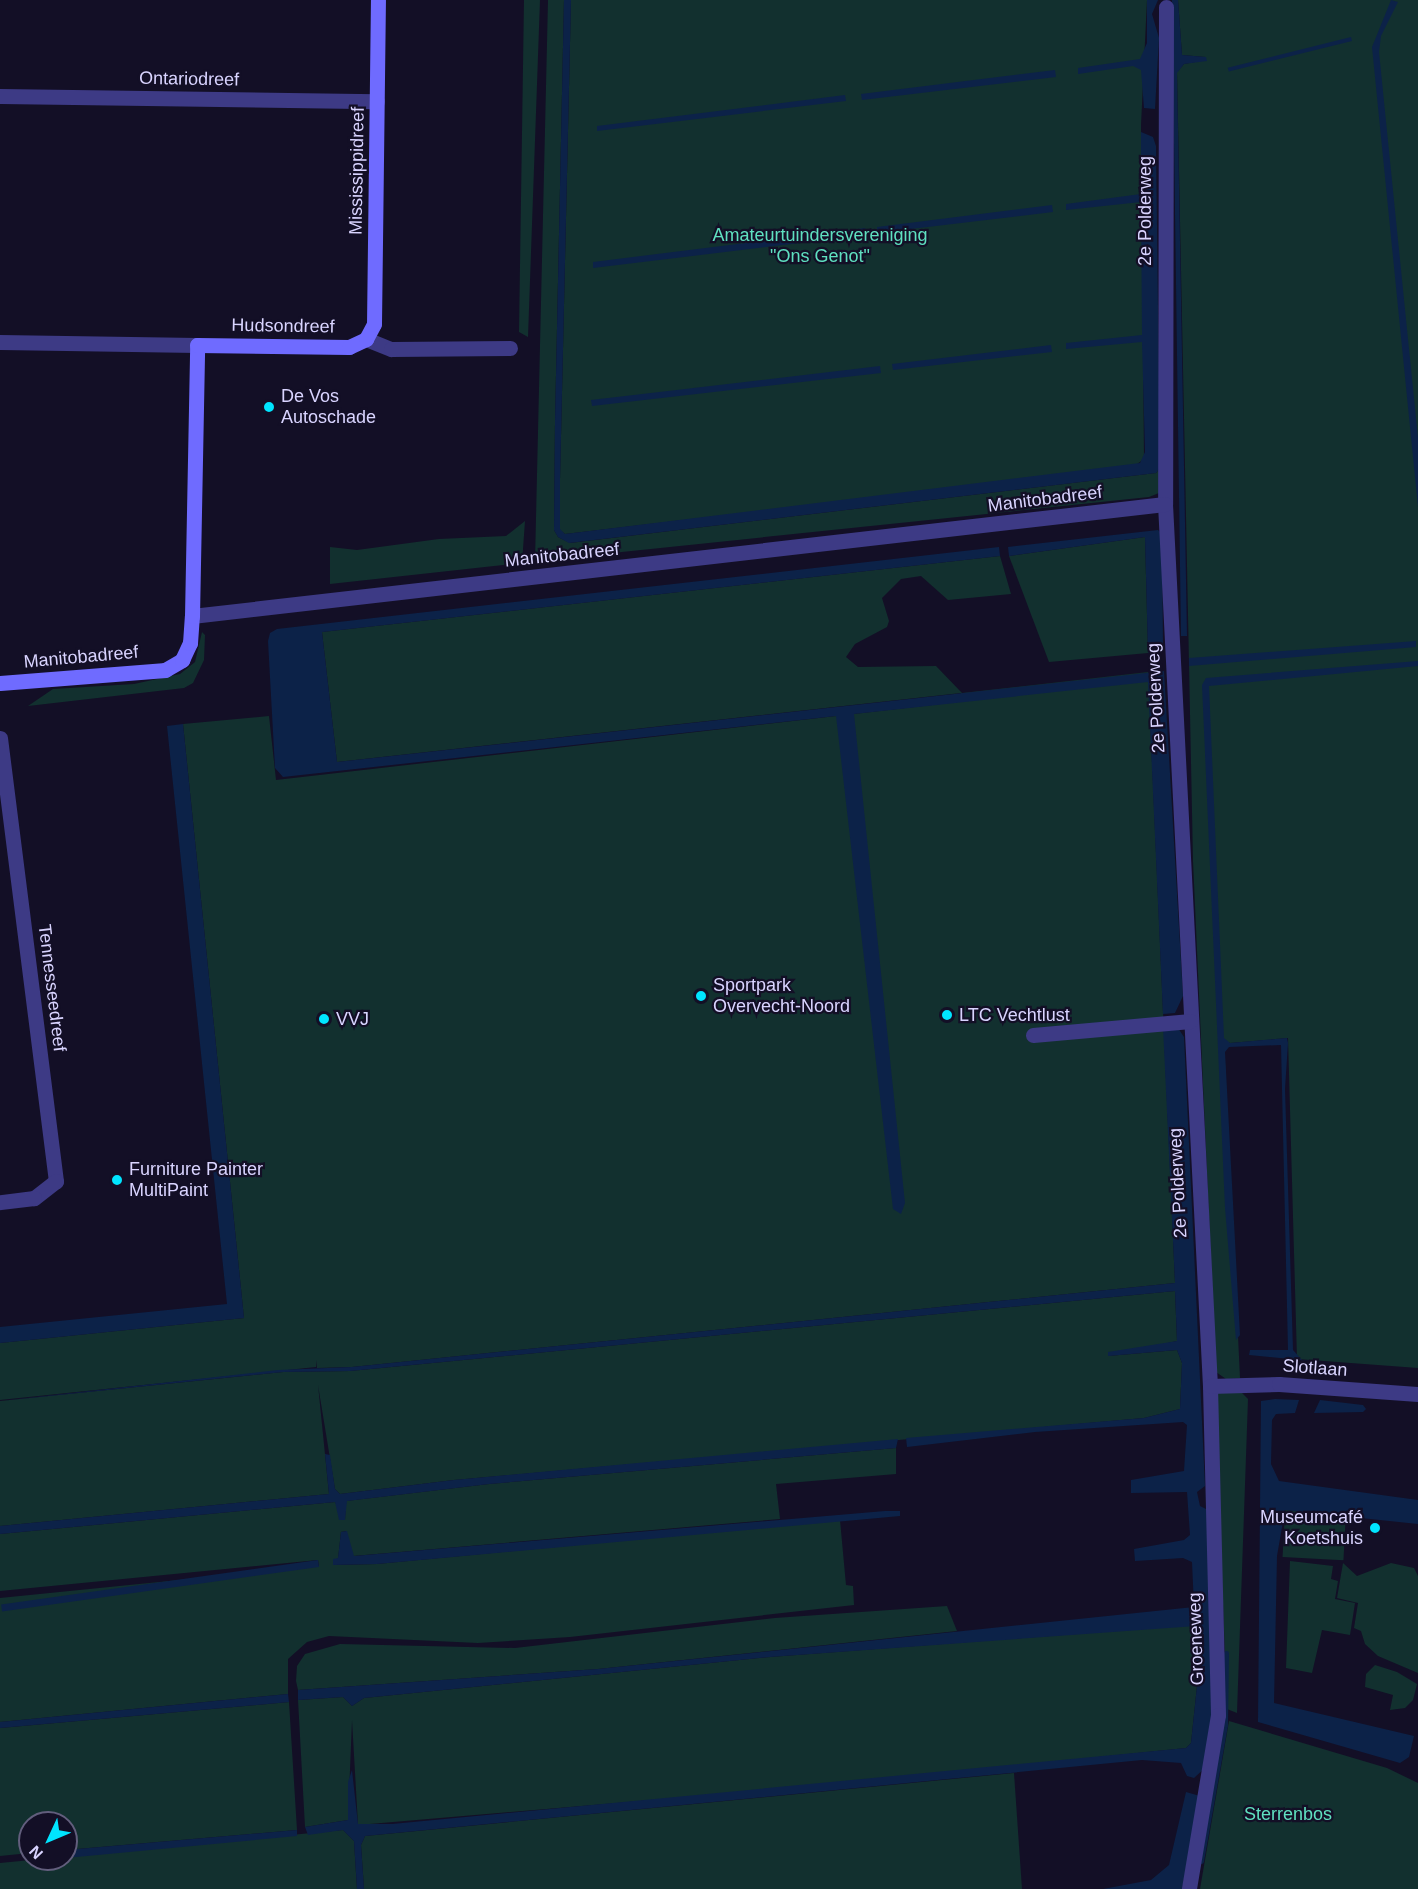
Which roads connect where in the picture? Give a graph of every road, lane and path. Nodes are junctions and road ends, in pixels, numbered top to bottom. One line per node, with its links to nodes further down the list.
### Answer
1 (378, 0): 4 (street, Mississippidreef)
2 (1166, 7): 9 (street, 2e Polderweg)
3 (0, 96): 4 (street, Ontariodreef)
4 (377, 101): 5 (street, Mississippidreef)
5 (366, 339): 7 (street, Hudsondreef); 8 (street)
6 (0, 342): 7 (street, Hudsondreef)
7 (197, 345): 10 (street)
8 (510, 348)
9 (1165, 504): 10 (street, Manitobadreef); 13 (street, 2e Polderweg)
10 (192, 616): 11 (street, Manitobadreef)
11 (0, 683)
12 (0, 738): 15 (street, Tennesseedreef)
13 (1190, 1021): 14 (street); 16 (street, 2e Polderweg)
14 (1033, 1035)
15 (0, 1202)
16 (1210, 1386): 17 (street, Slotlaan); 18 (street, Groeneweg)
17 (1418, 1394)
18 (1189, 1889)

